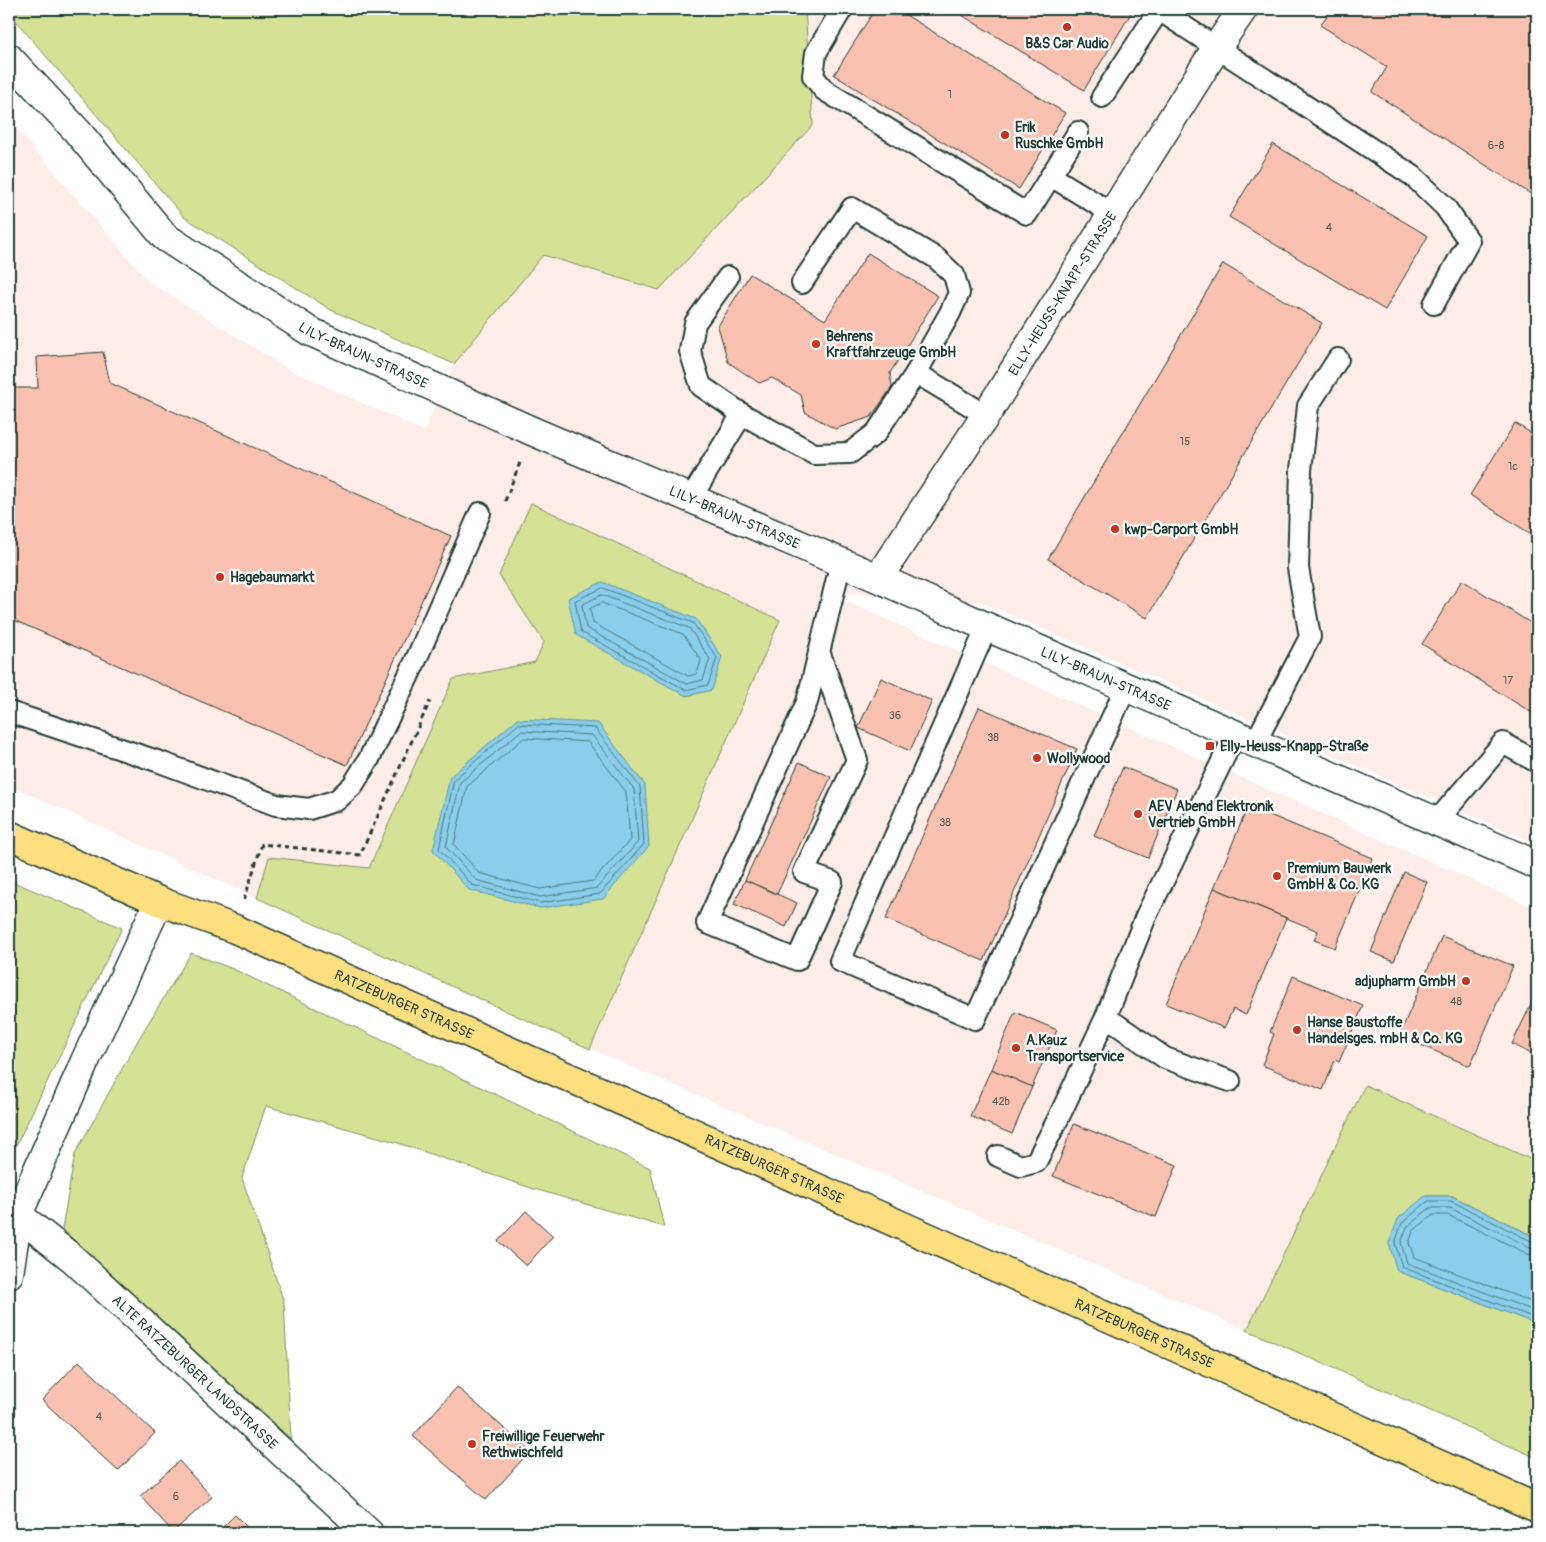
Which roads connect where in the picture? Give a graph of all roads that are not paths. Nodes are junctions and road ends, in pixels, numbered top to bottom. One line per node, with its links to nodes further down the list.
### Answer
1 (842, 9): 8 (lane)
2 (1243, 9): 4 (street, ELLY-HEUSS-KNAPP-STRASSE)
3 (1158, 10): 4 (lane); 6 (lane)
4 (1217, 48): 9 (street, ELLY-HEUSS-KNAPP-STRASSE); 12 (lane)
5 (9, 58): 17 (street, LILY-BRAUN-STRASSE)
6 (1102, 97)
7 (1078, 132): 8 (lane)
8 (1051, 176): 9 (lane)
9 (1113, 214): 16 (street, ELLY-HEUSS-KNAPP-STRASSE)
10 (728, 277): 15 (lane)
11 (802, 283): 14 (lane)
12 (1434, 304)
13 (1338, 359): 25 (lane)
14 (916, 373): 15 (lane); 16 (lane)
15 (742, 414): 17 (lane)
16 (986, 415): 20 (street, ELLY-HEUSS-KNAPP-STRASSE)
17 (691, 498): 19 (street, LILY-BRAUN-STRASSE)
18 (480, 513): 24 (lane)
19 (841, 562): 20 (street, LILY-BRAUN-STRASSE); 22 (lane)
20 (878, 578): 21 (street, LILY-BRAUN-STRASSE)
21 (987, 627): 23 (street, LILY-BRAUN-STRASSE); 23 (lane)
22 (819, 652): 22 (lane)
23 (1126, 687): 25 (street, LILY-BRAUN-STRASSE)
24 (9, 712)
25 (1245, 739): 27 (street, LILY-BRAUN-STRASSE); 31 (lane)
26 (1537, 762): 27 (lane)
27 (1437, 821): 29 (street, LILY-BRAUN-STRASSE)
28 (9, 835): 30 (main road, RATZEBURGER STRASSE)
29 (1537, 864)
30 (159, 901): 34 (street); 36 (main road, RATZEBURGER STRASSE)
31 (1106, 1017): 32 (lane); 33 (lane)
32 (1230, 1081)
33 (998, 1156)
34 (13, 1211): 35 (street); 37 (street, ALTE RATZEBURGER LANDSTRASSE)
35 (9, 1274)
36 (1537, 1508)
37 (369, 1533)

